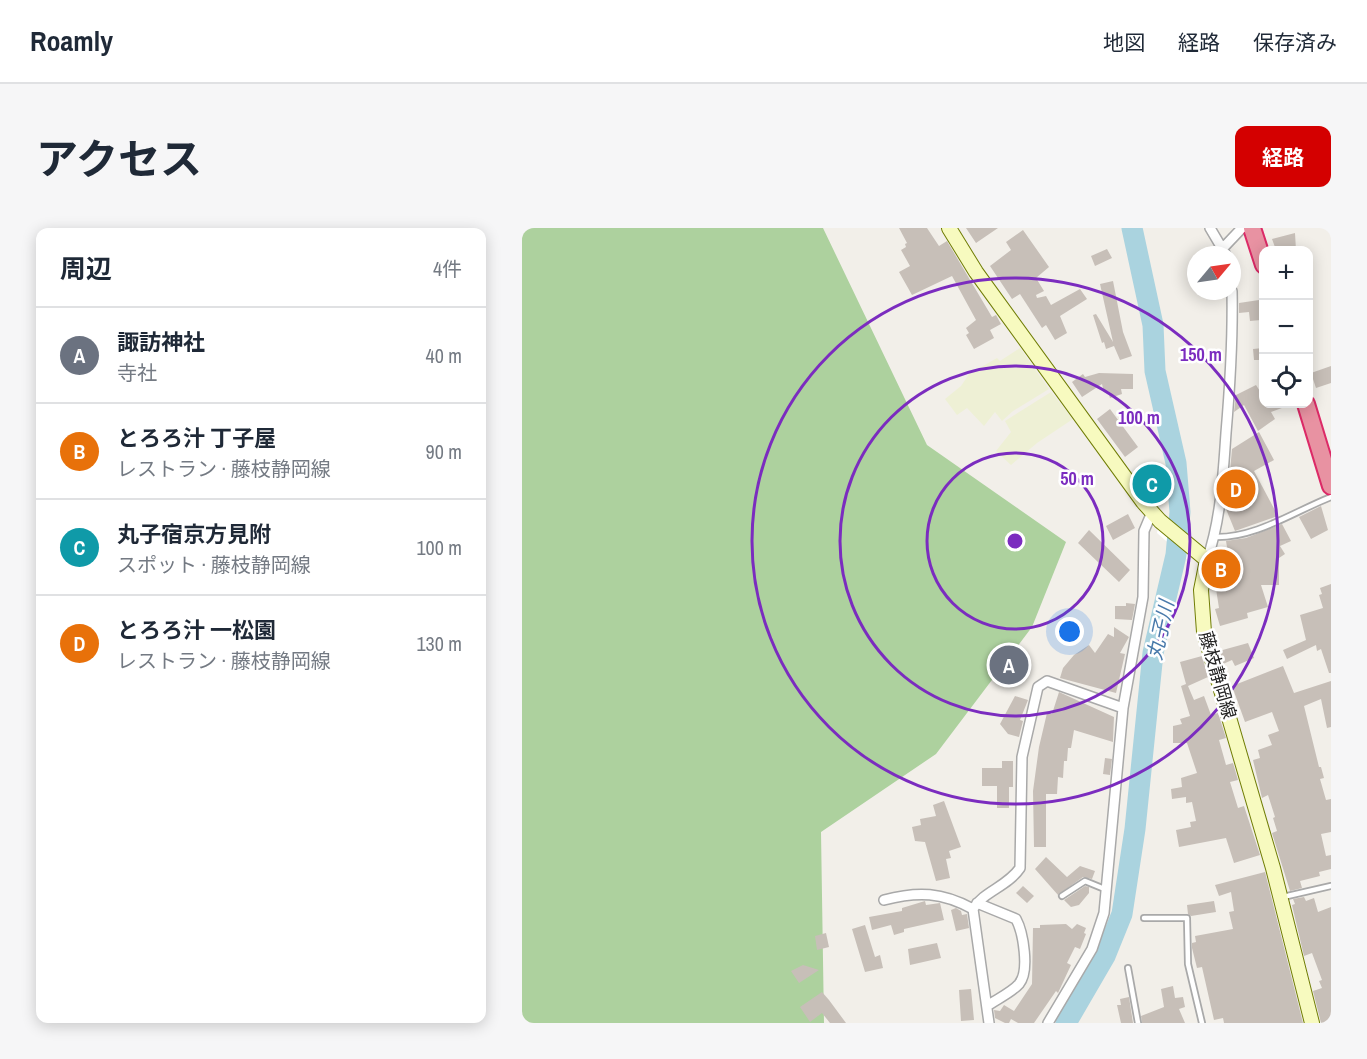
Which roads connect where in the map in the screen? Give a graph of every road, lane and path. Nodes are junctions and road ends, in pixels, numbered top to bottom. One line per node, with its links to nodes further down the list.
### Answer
1 (949, 228): 12 (main road)
2 (1210, 228): 5 (street)
3 (1242, 228): 6 (street)
4 (1252, 228): 7 (highway)
5 (1221, 246)
6 (1228, 246)
7 (1259, 252)
8 (1232, 300): 13 (street)
9 (1307, 408): 10 (highway)
10 (1331, 486)
11 (1331, 497): 13 (lane)
12 (1156, 517): 14 (main road); 15 (street)
13 (1215, 537): 14 (street)
14 (1207, 560): 19 (main road, 藤枝静岡線)
15 (1123, 708): 17 (street); 21 (street)
16 (1331, 886): 19 (lane)
17 (1107, 890): 18 (lane); 26 (street)
18 (1062, 896)
19 (1280, 897): 29 (main road, 藤枝静岡線)
20 (884, 900): 21 (street)
21 (975, 906): 24 (street); 24 (street)
22 (1144, 918): 28 (lane)
23 (1128, 968): 27 (lane)
24 (987, 1006): 25 (street)
25 (989, 1023)
26 (1048, 1023)
27 (1138, 1023)
28 (1202, 1023)
29 (1312, 1023)

